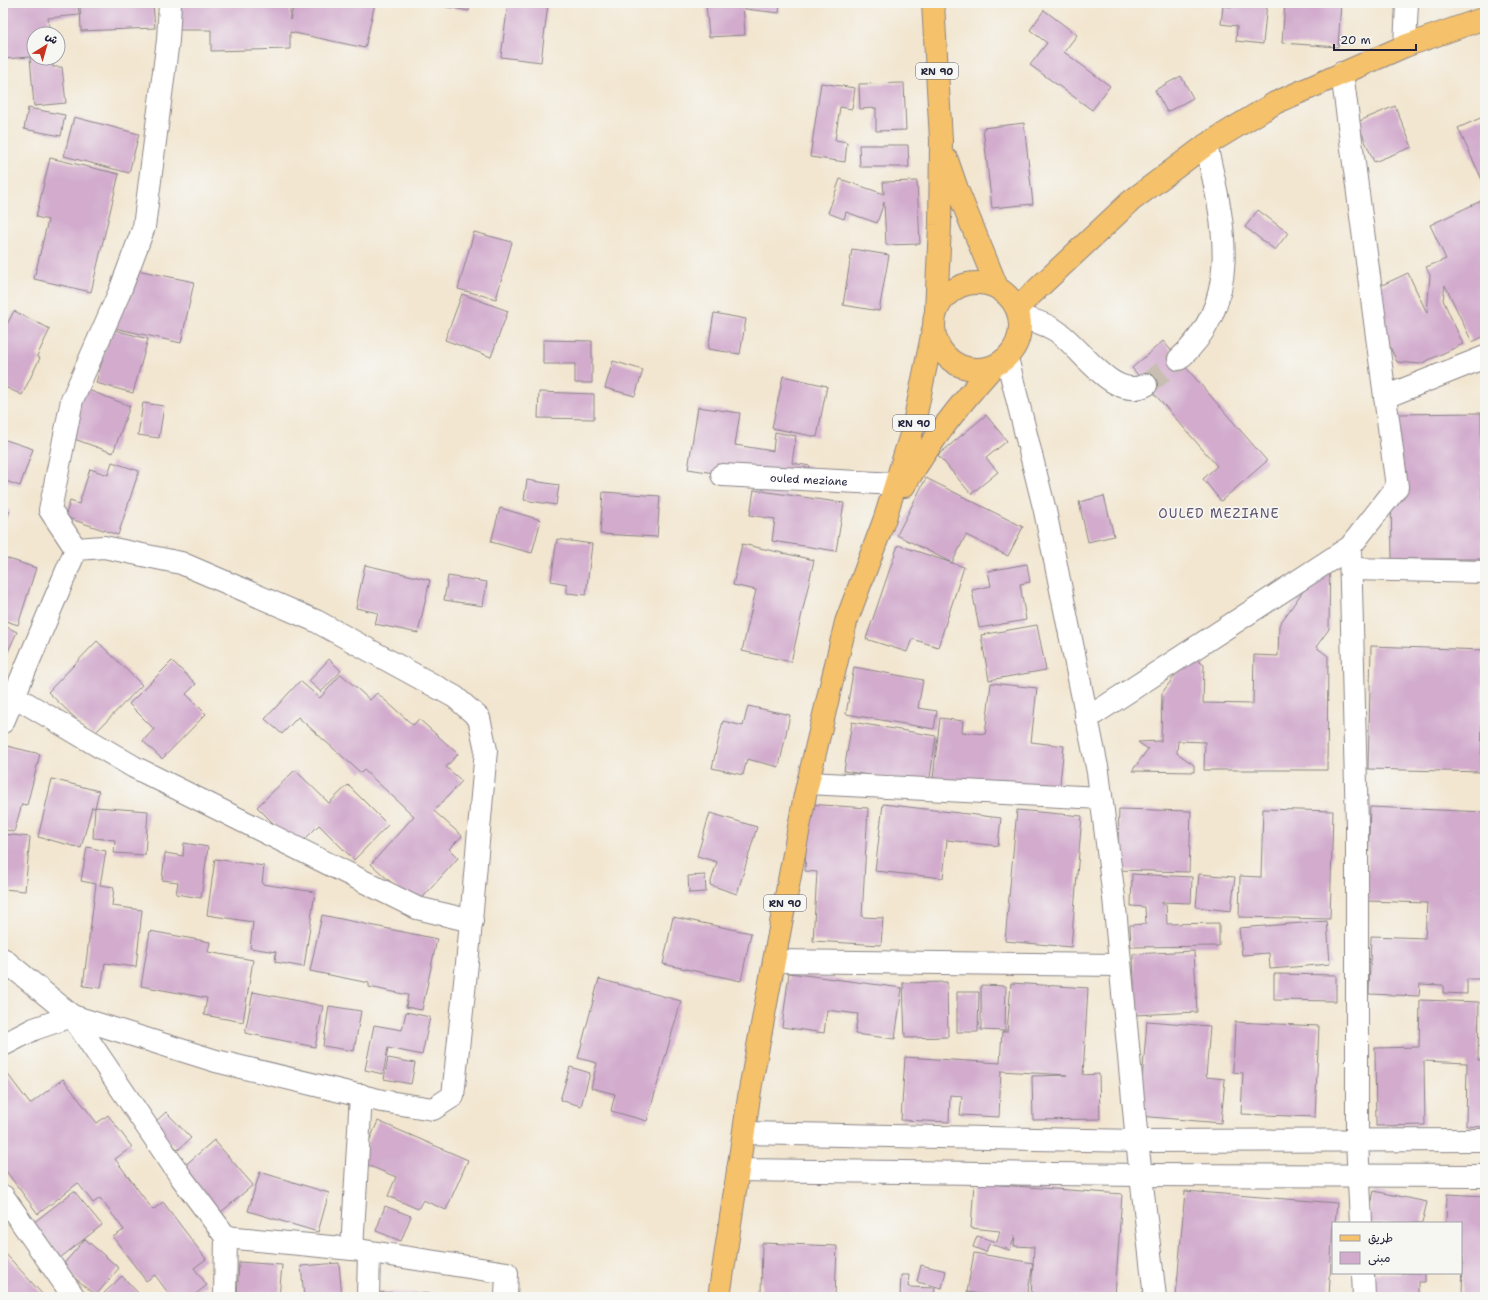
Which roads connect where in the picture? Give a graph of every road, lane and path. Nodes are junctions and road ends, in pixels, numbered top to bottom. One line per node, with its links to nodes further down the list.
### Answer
1 (170, 3): 21 (street)
2 (933, 3): 7 (main road, RN 90)
3 (1407, 3): 5 (street)
4 (1485, 18): 5 (main road)
5 (1405, 46): 6 (main road)
6 (1342, 73): 8 (main road); 16 (street)
7 (941, 140): 9 (main road, RN 90); 11 (main road, RN 90)
8 (1206, 145): 10 (main road); 13 (street)
9 (997, 287): 10 (main road); 11 (main road)
10 (1019, 312): 14 (main road); 15 (street)
11 (935, 319): 14 (main road); 18 (main road, RN 90)
12 (1485, 357): 16 (street)
13 (1179, 359)
14 (1000, 362): 19 (main road, RN 90); 25 (street)
15 (1146, 385)
16 (1385, 397): 20 (street)
17 (722, 475): 18 (street, ouled meziane)
18 (896, 484): 19 (main road, RN 90)
19 (885, 518): 27 (main road, RN 90)
20 (1350, 547): 22 (street); 25 (street)
21 (76, 549): 24 (street); 29 (street)
22 (1351, 569): 23 (street); 39 (street)
23 (1485, 572)
24 (14, 696): 26 (street); 29 (street)
25 (1086, 719): 28 (street)
26 (3, 722)
27 (808, 783): 28 (street); 31 (main road, RN 90)
28 (1101, 798): 32 (street)
29 (472, 920): 35 (street)
30 (3, 959): 33 (street)
31 (774, 961): 32 (street); 36 (main road, RN 90)
32 (1120, 965): 38 (street)
33 (72, 1016): 34 (street); 35 (street); 46 (street)
34 (3, 1045)
35 (361, 1096): 47 (street)
36 (744, 1133): 38 (street); 40 (main road, RN 90)
37 (1485, 1140): 39 (street)
38 (1137, 1141): 39 (street); 41 (street)
39 (1357, 1141): 42 (street)
40 (738, 1170): 41 (street); 53 (main road, RN 90)
41 (1141, 1176): 42 (street); 54 (street)
42 (1360, 1176): 43 (street); 45 (street)
43 (1485, 1176)
44 (3, 1196): 49 (street)
45 (1361, 1222)
46 (226, 1237): 47 (street); 50 (street)
47 (361, 1250): 51 (street); 52 (street)
48 (1363, 1274): 55 (street)
49 (74, 1297)
50 (225, 1297)
51 (368, 1297)
52 (506, 1297)
53 (719, 1297)
54 (1155, 1297)
55 (1364, 1297)

